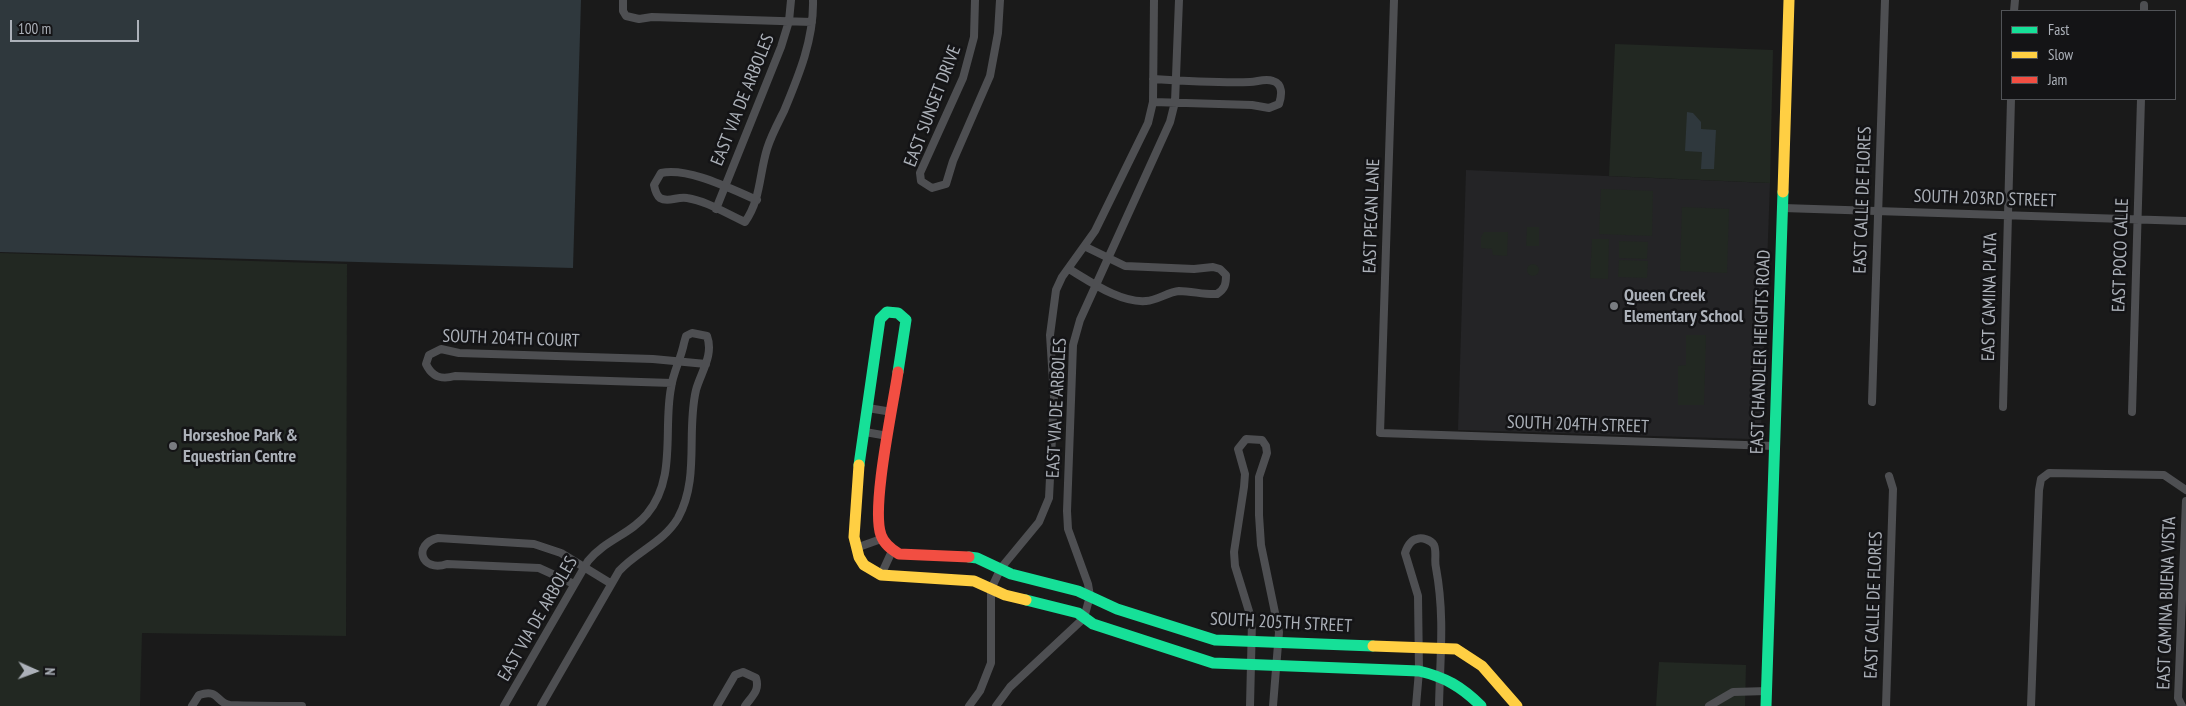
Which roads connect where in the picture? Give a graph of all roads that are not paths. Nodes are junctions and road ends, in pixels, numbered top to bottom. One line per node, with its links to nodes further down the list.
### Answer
1 (624, 0): 11 (street)
2 (791, 0): 11 (street, EAST VIA DE ARBOLES)
3 (814, 0): 12 (street)
4 (975, 0): 5 (street, EAST SUNSET DRIVE)
5 (1000, 0)
6 (1154, 0): 13 (street, EAST VIA DE ARBOLES)
7 (1179, 0): 14 (street, EAST VIA DE ARBOLES)
8 (1394, 0): 40 (street, EAST PECAN LANE)
9 (1789, 0): 21 (street, EAST CHANDLER HEIGHTS ROAD)
10 (1885, 0): 23 (street, EAST CALLE DE FLORES)
11 (789, 21): 12 (street); 19 (street, EAST VIA DE ARBOLES)
12 (812, 22): 20 (street)
13 (1154, 79): 14 (street); 17 (street, EAST VIA DE ARBOLES)
14 (1176, 80): 18 (street, EAST VIA DE ARBOLES); 18 (street)
15 (2011, 100): 24 (street, EAST CAMINA PLATA)
16 (2141, 100): 25 (street, EAST POCO CALLE)
17 (1153, 102): 18 (street); 27 (street, EAST VIA DE ARBOLES)
18 (1175, 102): 28 (street, EAST VIA DE ARBOLES)
19 (724, 187): 20 (street); 22 (street, EAST VIA DE ARBOLES); 22 (street)
20 (756, 200): 22 (street)
21 (1783, 208): 23 (street, SOUTH 203RD STREET); 42 (street, EAST CHANDLER HEIGHTS ROAD)
22 (716, 209)
23 (1878, 211): 24 (street, SOUTH 203RD STREET); 34 (street, EAST CALLE DE FLORES)
24 (2007, 215): 25 (street, SOUTH 203RD STREET); 35 (street, EAST CAMINA PLATA)
25 (2137, 219): 26 (street, SOUTH 203RD STREET); 38 (street, EAST POCO CALLE)
26 (2186, 221)
27 (1086, 247): 28 (street); 29 (street, EAST VIA DE ARBOLES)
28 (1107, 258): 30 (street, EAST VIA DE ARBOLES); 30 (street)
29 (1069, 269): 30 (street); 50 (street, EAST VIA DE ARBOLES)
30 (1096, 285): 55 (street, EAST VIA DE ARBOLES)
31 (679, 362): 32 (street, SOUTH 204TH COURT); 32 (street, EAST VIA DE ARBOLES); 33 (street, EAST VIA DE ARBOLES); 33 (street, SOUTH 204TH COURT)
32 (706, 364): 52 (street, EAST VIA DE ARBOLES)
33 (672, 383): 49 (street, EAST VIA DE ARBOLES)
34 (1872, 402)
35 (2003, 407)
36 (868, 408): 37 (street); 37 (street); 39 (street)
37 (892, 412): 41 (street)
38 (2132, 412)
39 (864, 432): 41 (street); 47 (street)
40 (1380, 433): 42 (street, SOUTH 204TH STREET)
41 (888, 436): 46 (street)
42 (1775, 446): 65 (street, EAST CHANDLER HEIGHTS ROAD)
43 (1889, 476): 82 (street, EAST CALLE DE FLORES)
44 (2186, 490): 83 (street)
45 (2186, 501): 84 (street, EAST CAMINA BUENA VISTA)
46 (881, 539): 47 (street); 48 (street)
47 (856, 548): 51 (street)
48 (892, 551): 50 (street, SOUTH 205TH STREET); 51 (street)
49 (585, 566): 52 (street); 53 (street, EAST VIA DE ARBOLES); 53 (street)
50 (1001, 568): 54 (street, EAST VIA DE ARBOLES); 55 (street, SOUTH 205TH STREET)
51 (880, 575): 54 (street)
52 (610, 583): 69 (street, EAST VIA DE ARBOLES)
53 (574, 584): 68 (street, EAST VIA DE ARBOLES)
54 (992, 589): 56 (street); 72 (street, EAST VIA DE ARBOLES)
55 (1090, 596): 56 (street); 57 (street, SOUTH 205TH STREET)
56 (1084, 618): 61 (street); 73 (street)
57 (1252, 642): 58 (street, SOUTH 205TH STREET); 58 (street); 61 (street)
58 (1279, 642): 59 (street, SOUTH 205TH STREET); 62 (street)
59 (1418, 646): 60 (street, SOUTH 205TH STREET); 60 (street); 63 (street)
60 (1442, 648): 64 (street); 79 (street, SOUTH 205TH STREET)
61 (1251, 666): 62 (street); 74 (street)
62 (1277, 666): 63 (street); 75 (street)
63 (1420, 671): 64 (street); 76 (street)
64 (1440, 676): 77 (street); 78 (street)
65 (1766, 690): 80 (street); 81 (street, EAST CHANDLER HEIGHTS ROAD)
66 (192, 706): 67 (street)
67 (302, 706)
68 (504, 706)
69 (541, 706)
70 (717, 706): 71 (street)
71 (745, 706)
72 (969, 706)
73 (996, 706)
74 (1250, 706)
75 (1273, 706)
76 (1416, 706)
77 (1439, 706)
78 (1482, 706)
79 (1517, 706)
80 (1709, 706)
81 (1766, 706)
82 (1886, 706)
83 (2031, 706)
84 (2182, 706)

